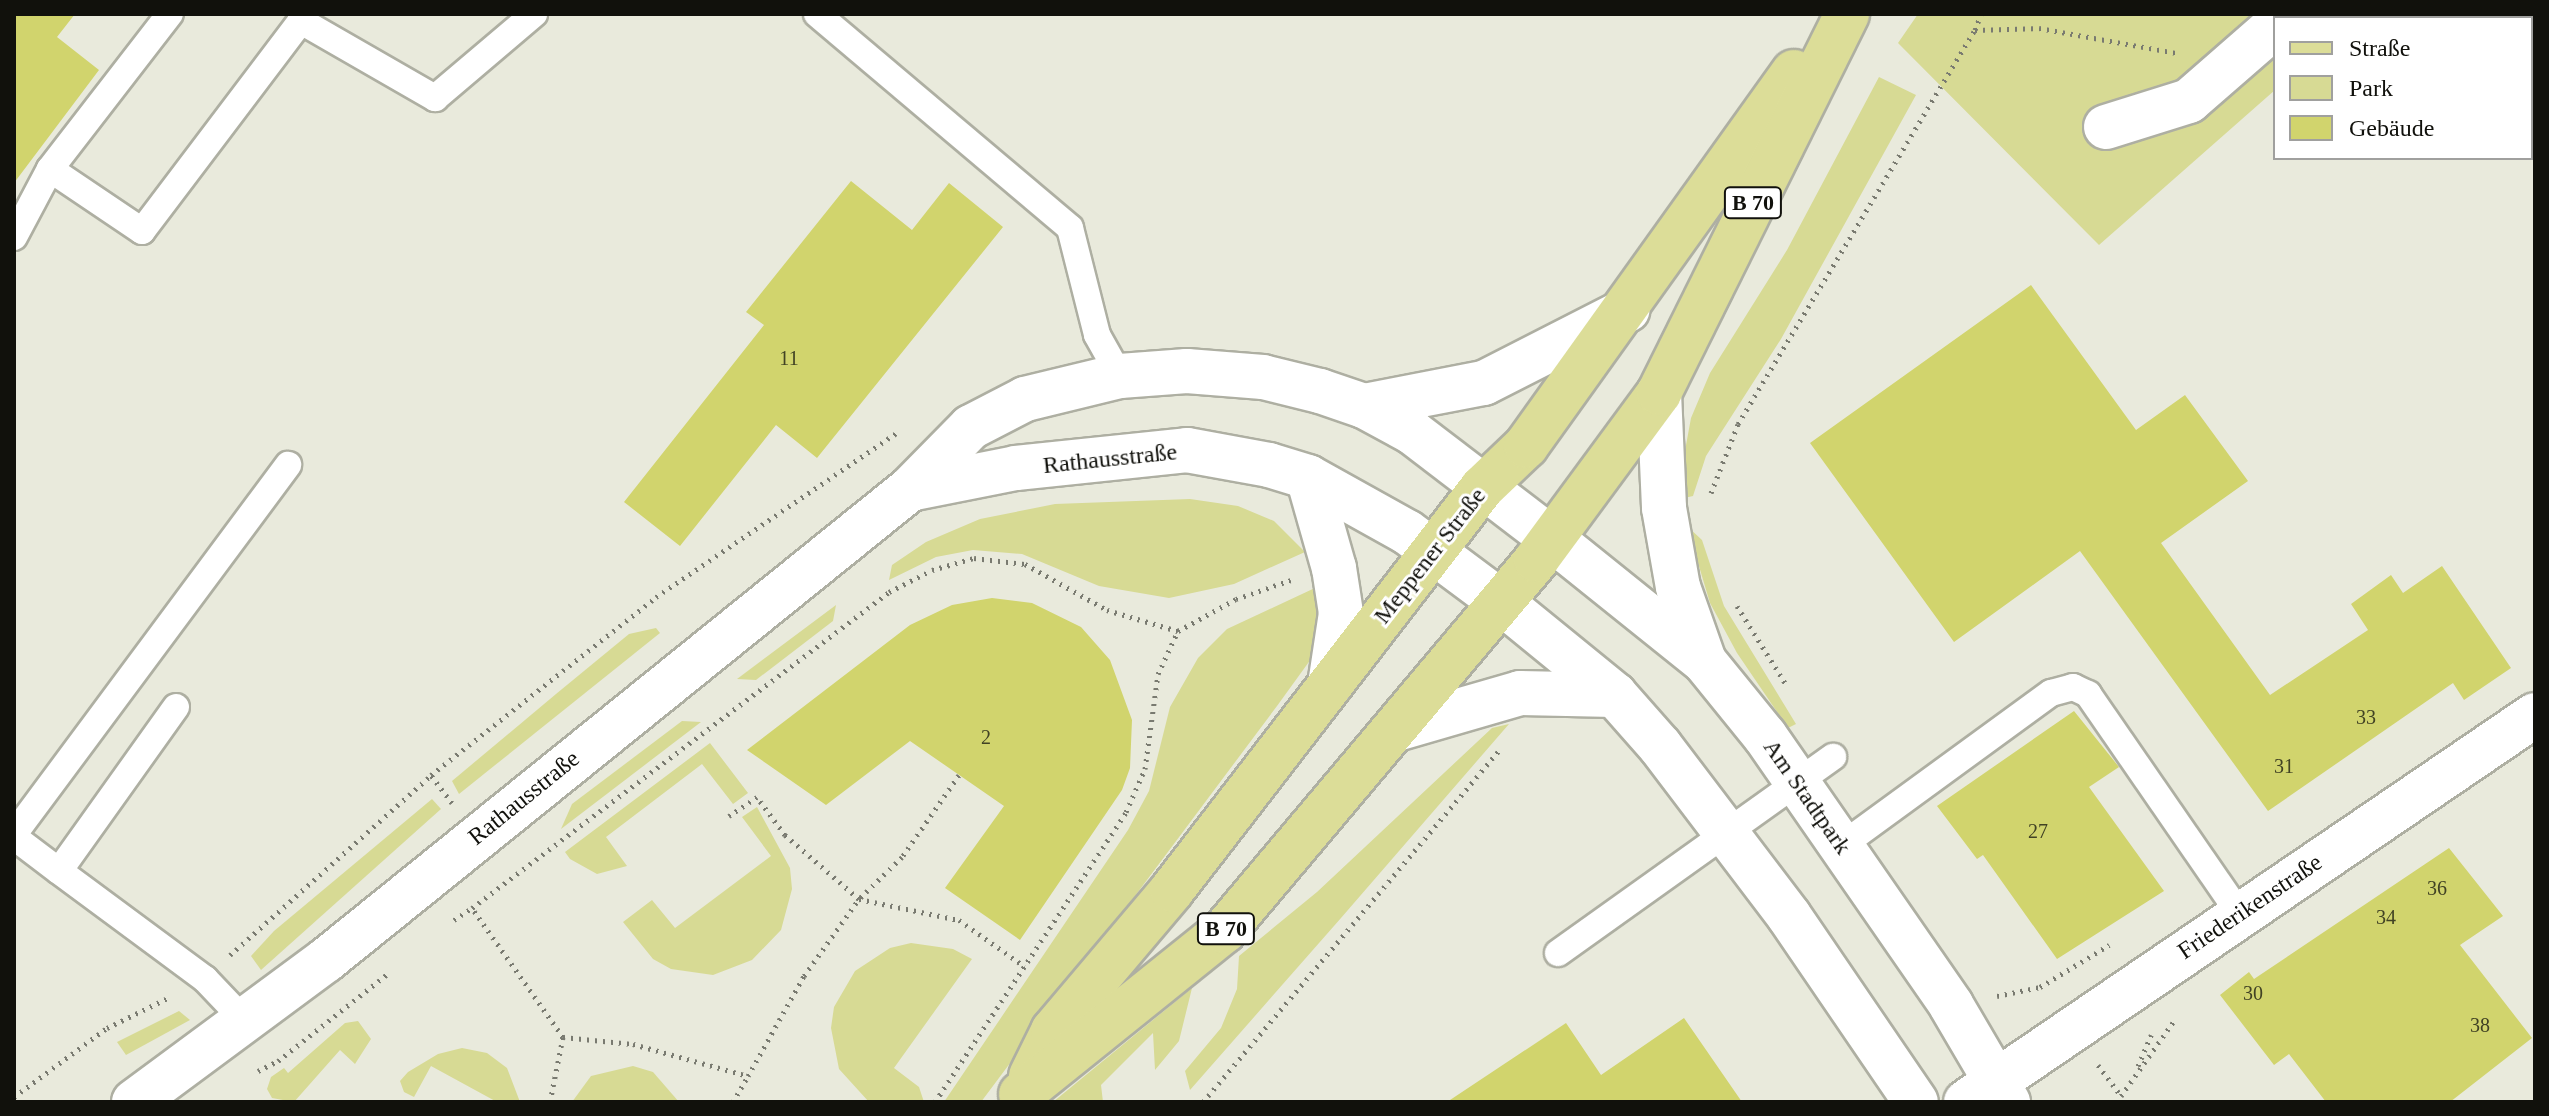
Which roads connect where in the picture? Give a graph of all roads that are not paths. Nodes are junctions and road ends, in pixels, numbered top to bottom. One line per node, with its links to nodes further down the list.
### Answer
1 (170, 14): 9 (lane)
2 (534, 14): 6 (lane)
3 (817, 14): 12 (lane)
4 (1834, 14): 11 (main road, Meppener Straße / B 70)
5 (1847, 14): 13 (main road, Meppener Straße / B 70)
6 (301, 18): 9 (lane)
7 (2273, 28): 8 (street)
8 (2106, 127)
9 (50, 169): 10 (lane)
10 (14, 237)
11 (1627, 310): 14 (street, B 70); 17 (main road, Meppener Straße / B 70)
12 (1120, 376): 14 (street, Rathausstraße); 18 (street, Rathausstraße)
13 (1659, 393): 19 (main road, Meppener Straße / B 70); 22 (street, Meppener Straße / B 70)
14 (1364, 406): 17 (street, Rathausstraße)
15 (288, 465): 31 (lane)
16 (1308, 477): 18 (street, Rathausstraße); 20 (street, Rathausstraße); 23 (street, B 70)
17 (1482, 488): 19 (street, Rathausstraße); 20 (main road, Meppener Straße / B 70)
18 (910, 489): 36 (street, Rathausstraße)
19 (1552, 539): 21 (main road, Meppener Straße / B 70); 22 (street, Am Stadtpark)
20 (1433, 551): 21 (street); 23 (main road, Meppener Straße / B 70)
21 (1501, 602): 24 (street); 27 (main road, Meppener Straße / B 70)
22 (1704, 661): 29 (street, Am Stadtpark)
23 (1330, 685): 38 (main road, Meppener Straße / B 70)
24 (1615, 695): 27 (street); 30 (street)
25 (176, 707): 33 (lane)
26 (2535, 715): 34 (street, Friederikenstraße)
27 (1396, 729): 38 (main road, Meppener Straße / B 70)
28 (1833, 757): 29 (lane)
29 (1797, 782): 30 (lane); 32 (street, Am Stadtpark)
30 (1726, 831): 35 (lane); 40 (street)
31 (14, 835): 33 (lane)
32 (1841, 846): 34 (lane); 37 (street, Am Stadtpark)
33 (59, 871): 36 (lane)
34 (2239, 913): 37 (street, Friederikenstraße)
35 (1558, 953)
36 (244, 1020): 39 (street, Rathausstraße)
37 (1990, 1095)
38 (1018, 1098)
39 (134, 1102)
40 (1916, 1102)

